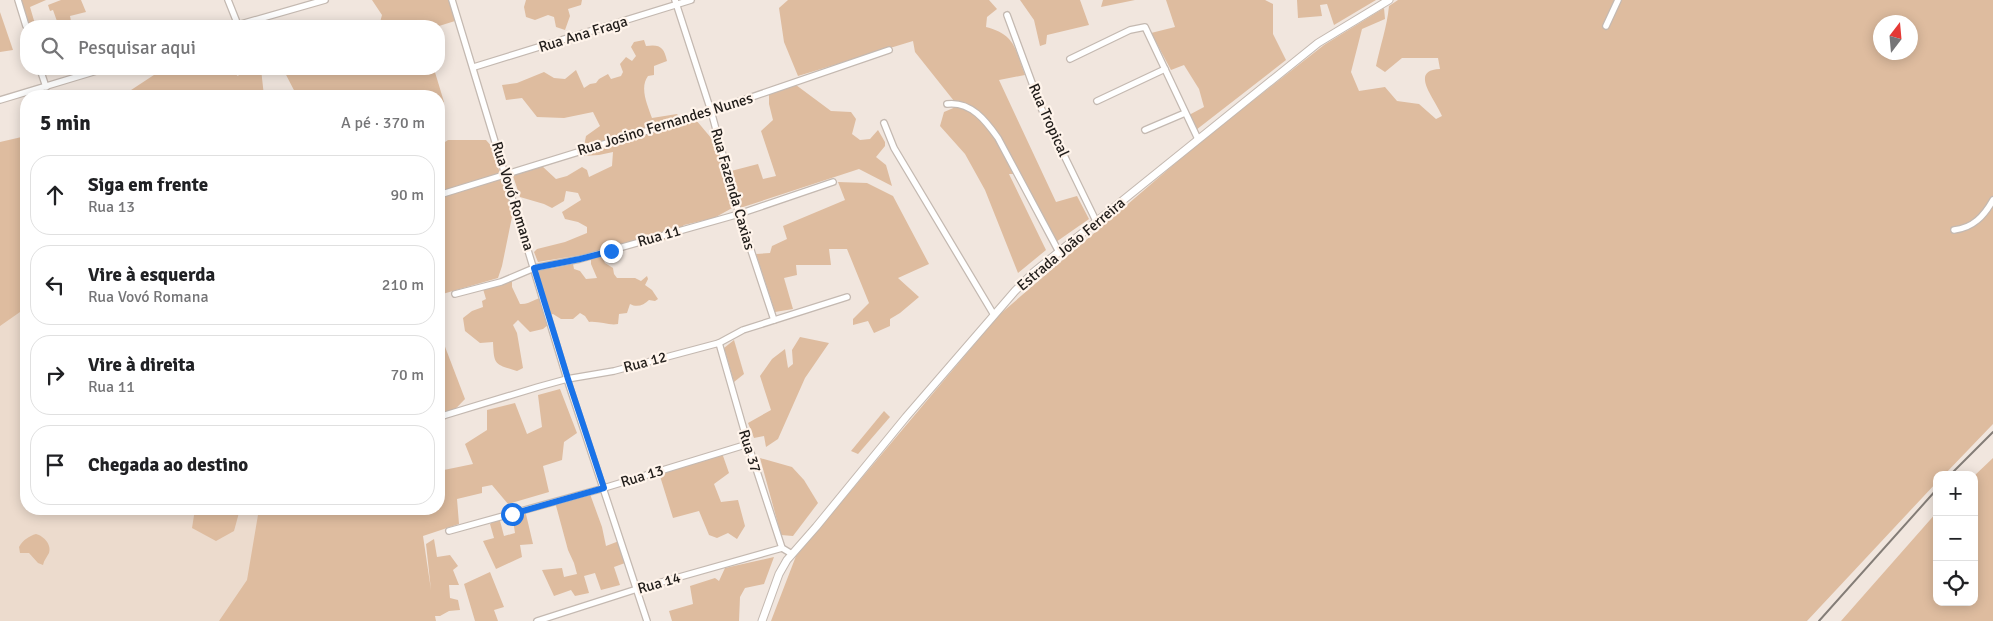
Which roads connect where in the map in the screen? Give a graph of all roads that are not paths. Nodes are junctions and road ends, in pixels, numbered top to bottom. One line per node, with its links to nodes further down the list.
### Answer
1 (18, 0): 10 (street)
2 (228, 0): 11 (street)
3 (325, 0): 12 (street)
4 (452, 0): 16 (street, Rua Vovó Romana)
5 (691, 0): 8 (street, Rua Ana Fraga)
6 (1389, 0): 30 (street, Estrada João Ferreira)
7 (1618, 0): 13 (street)
8 (676, 2): 16 (street, Rua Ana Fraga); 26 (street, Rua Fazenda Caxias)
9 (1007, 15): 36 (street, Rua Tropical)
10 (24, 20)
11 (234, 20)
12 (257, 20)
13 (1606, 26)
14 (890, 50): 26 (street, Rua Josino Fernandes Nunes)
15 (1070, 60): 17 (street)
16 (474, 67): 31 (street, Rua Vovó Romana)
17 (1165, 69): 24 (street); 27 (street)
18 (42, 75): 20 (street)
19 (84, 75): 20 (street)
20 (46, 87): 21 (street)
21 (35, 90)
22 (20, 94): 23 (street)
23 (0, 100)
24 (1097, 101)
25 (947, 104): 38 (street)
26 (711, 111): 31 (street, Rua Josino Fernandes Nunes); 35 (street, Rua Fazenda Caxias)
27 (1185, 113): 29 (street); 30 (street)
28 (884, 123): 42 (street)
29 (1145, 130)
30 (1198, 140): 36 (street, Estrada João Ferreira)
31 (506, 173): 33 (street, Rua Josino Fernandes Nunes); 39 (street, Rua Vovó Romana)
32 (833, 182): 35 (street, Rua 11)
33 (445, 193)
34 (1993, 200): 37 (street)
35 (739, 214): 39 (street, Rua 11); 43 (street, Rua Fazenda Caxias)
36 (1097, 223): 38 (street, Estrada João Ferreira)
37 (1954, 230)
38 (1058, 252): 42 (street, Estrada João Ferreira)
39 (534, 268): 40 (street, Rua 11); 45 (street, Rua Vovó Romana)
40 (455, 294)
41 (848, 297): 43 (street, Rua 12)
42 (994, 315): 51 (street, Estrada João Ferreira)
43 (774, 320): 44 (street, Rua 12)
44 (718, 343): 45 (street, Rua 12); 47 (street, Rua 37)
45 (568, 379): 46 (street, Rua 12); 48 (street, Rua Vovó Romana)
46 (445, 415)
47 (748, 444): 48 (street, Rua 13); 50 (street, Rua 37)
48 (604, 488): 49 (street, Rua 13); 52 (street, Rua Vovó Romana)
49 (449, 532)
50 (782, 548): 51 (street); 52 (street, Rua 14)
51 (792, 554): 55 (street, Estrada João Ferreira)
52 (637, 589): 53 (street, Rua 14); 54 (street, Rua Vovó Romana)
53 (537, 621)
54 (647, 621)
55 (762, 621)

